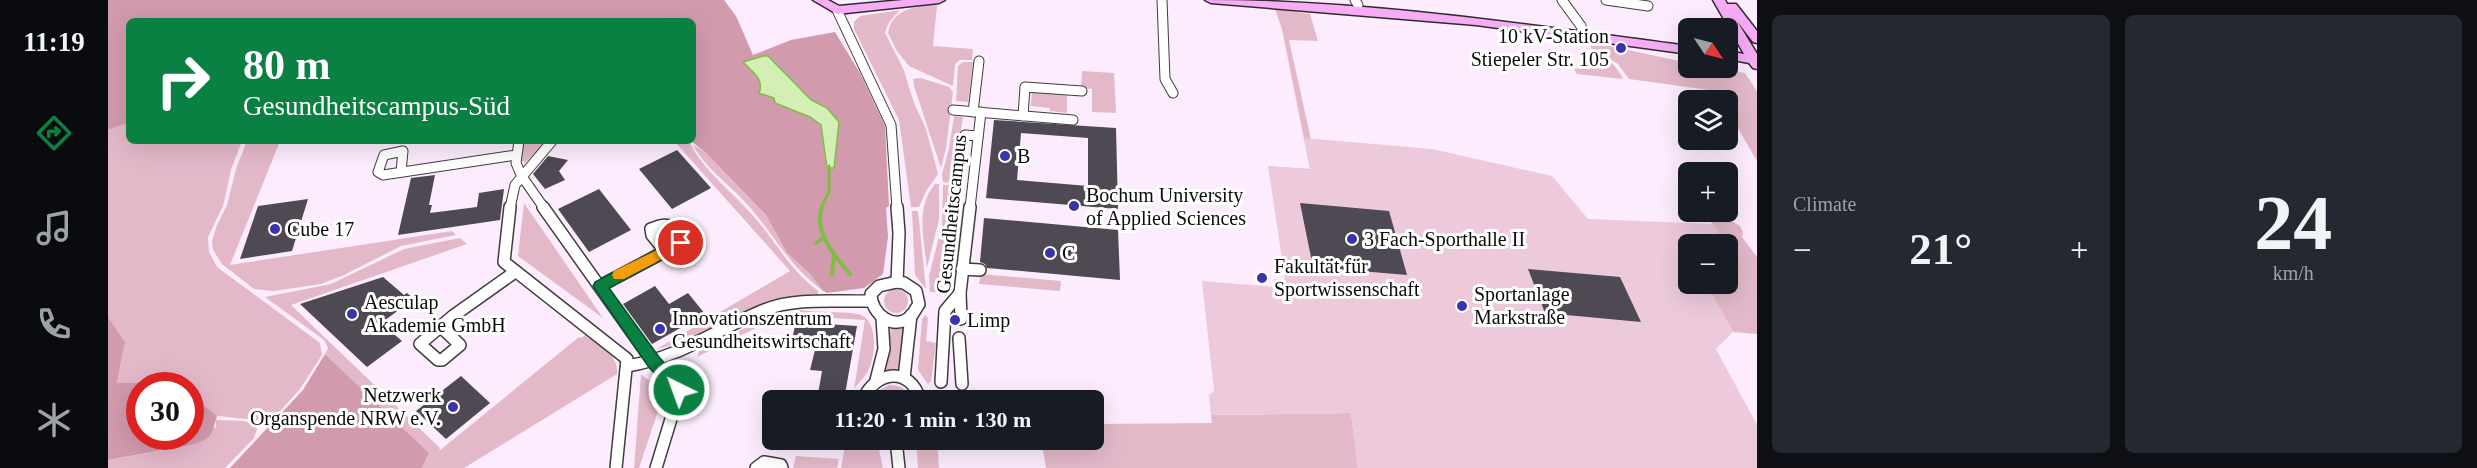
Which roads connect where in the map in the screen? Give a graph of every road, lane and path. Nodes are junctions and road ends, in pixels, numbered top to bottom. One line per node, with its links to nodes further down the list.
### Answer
1 (819, 0): 10 (street)
2 (939, 0): 10 (street)
3 (1162, 0): 19 (street)
4 (1211, 0): 11 (street)
5 (1562, 0): 11 (street)
6 (1606, 0): 9 (street)
7 (1719, 0): 17 (street)
8 (1726, 0): 12 (street)
9 (1648, 6)
10 (837, 10): 35 (street)
11 (1584, 35): 13 (street)
12 (1757, 39)
13 (1678, 50)
14 (1738, 58): 17 (street)
15 (979, 61): 21 (street)
16 (1738, 62): 17 (street)
17 (1756, 62)
18 (1082, 91): 22 (street)
19 (1173, 93)
20 (953, 109): 21 (street, Gesundheitscampus)
21 (971, 113): 22 (street, Gesundheitscampus); 25 (street, Gesundheitscampus)
22 (1023, 116): 23 (street, Gesundheitscampus)
23 (1073, 120)
24 (965, 135): 25 (street)
25 (978, 136): 32 (street, Gesundheitscampus)
26 (518, 144): 28 (street)
27 (549, 144): 30 (street)
28 (516, 155): 29 (street); 30 (street)
29 (401, 172)
30 (521, 176): 34 (street); 36 (street)
31 (665, 251): 36 (street)
32 (962, 268): 33 (street); 37 (street, Gesundheitscampus)
33 (980, 270)
34 (515, 272): 42 (street); 45 (street)
35 (897, 282): 38 (street); 39 (street, Gesundheitscampus)
36 (600, 286): 44 (street)
37 (960, 293): 41 (street, Gesundheitscampus); 43 (street)
38 (870, 301): 40 (street); 44 (street)
39 (911, 315): 40 (street); 46 (street, Gesundheitscampus)
40 (882, 318): 47 (street)
41 (961, 319)
42 (441, 327)
43 (939, 339): 48 (street); 49 (street)
44 (653, 362): 45 (street); 54 (street)
45 (627, 366): 53 (street)
46 (904, 378): 47 (street); 51 (street)
47 (876, 380): 50 (street)
48 (940, 382)
49 (962, 384)
50 (867, 390)
51 (918, 390)
52 (897, 450): 57 (street)
53 (616, 468)
54 (656, 468)
55 (756, 468): 56 (street)
56 (782, 468)
57 (899, 468)

